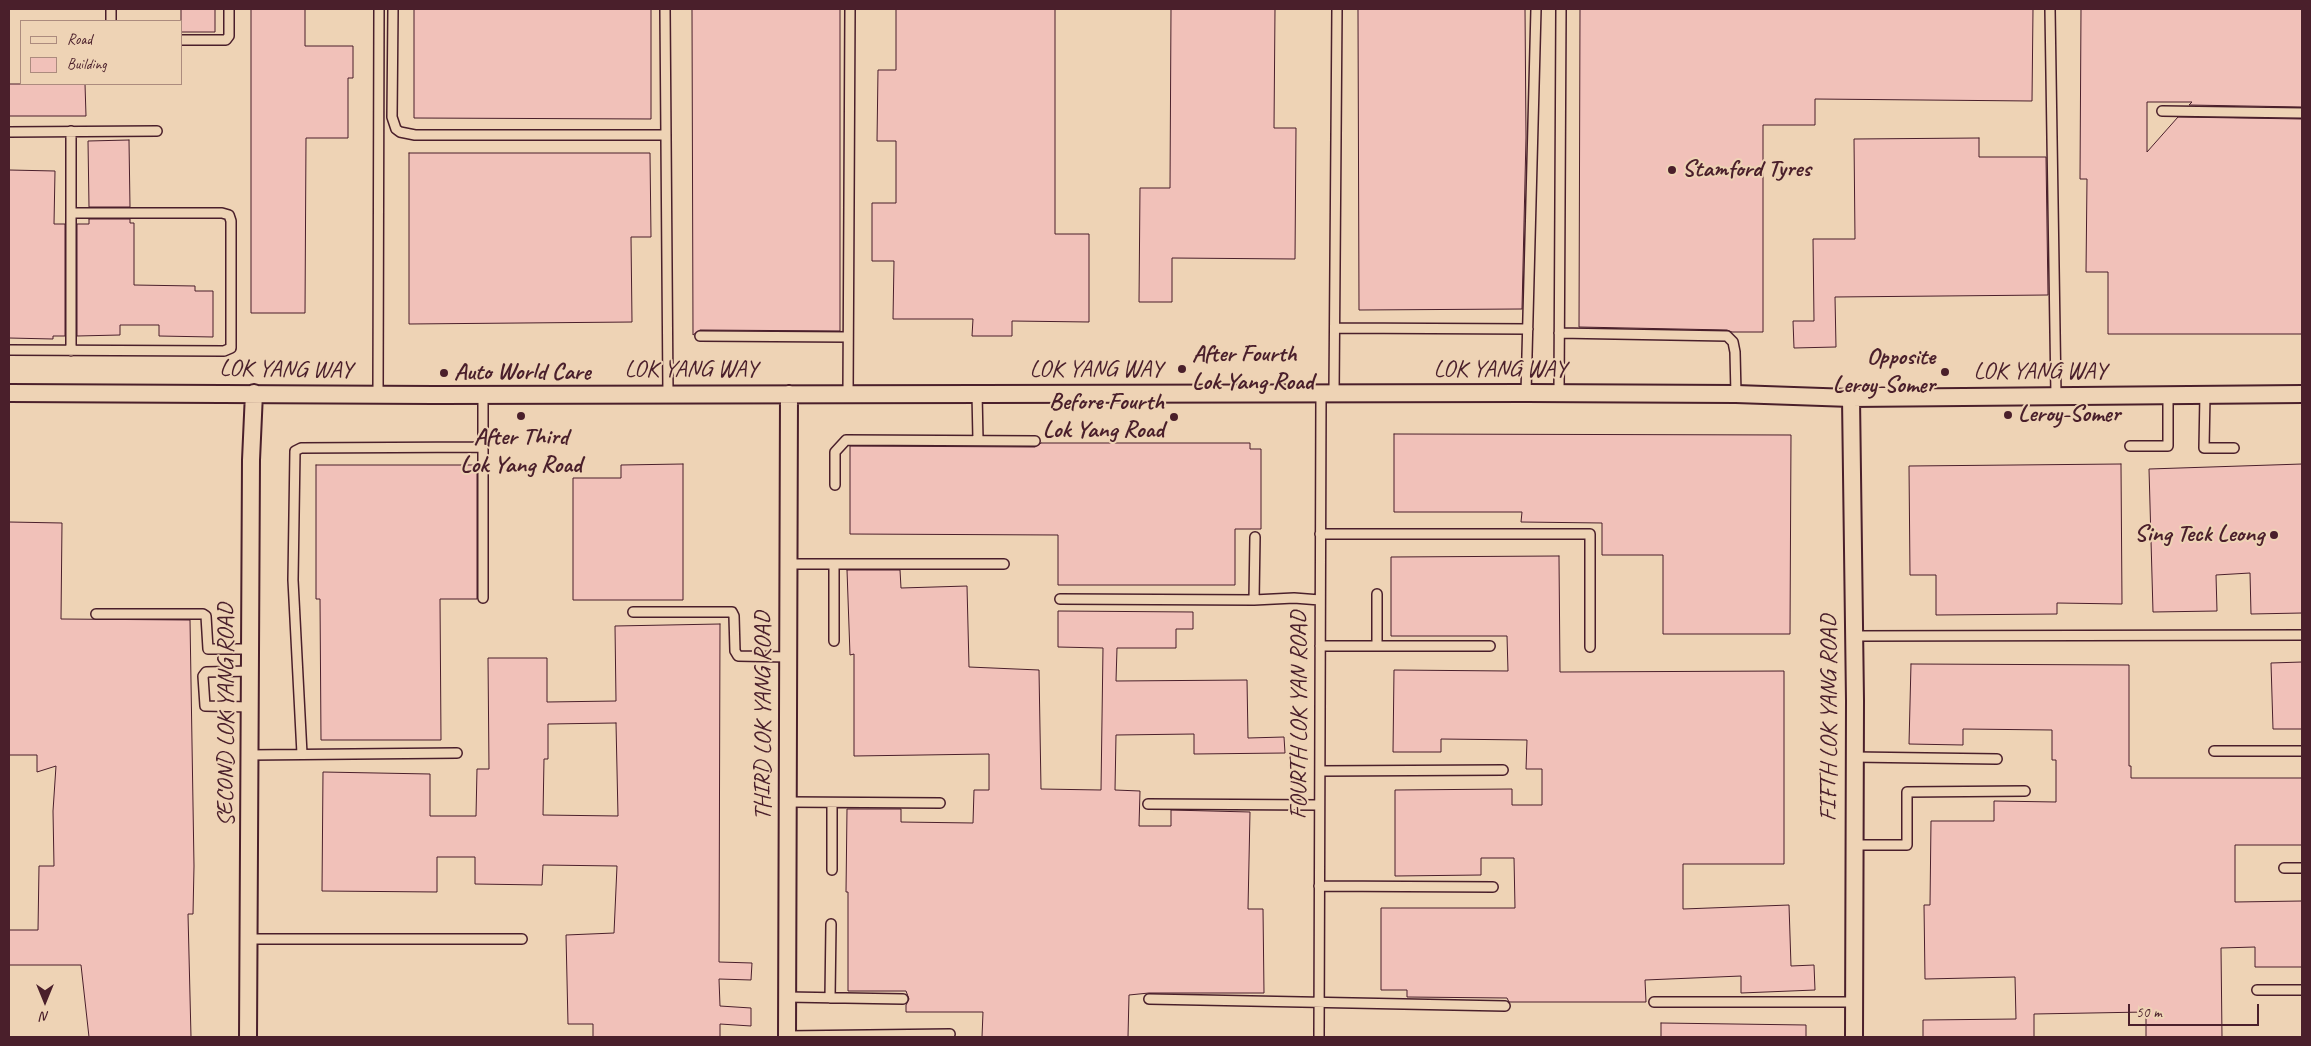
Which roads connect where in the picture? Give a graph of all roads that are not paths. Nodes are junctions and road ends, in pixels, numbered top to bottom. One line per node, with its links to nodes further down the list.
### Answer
1 (229, 9): 10 (lane)
2 (379, 9): 29 (lane)
3 (393, 9): 16 (lane)
4 (665, 9): 16 (lane)
5 (850, 9): 22 (lane)
6 (1336, 9): 18 (lane, FOURTH LOK YAN ROAD)
7 (1536, 9): 19 (lane)
8 (1561, 9): 20 (lane)
9 (2050, 9): 38 (lane)
10 (182, 40)
11 (2162, 112): 12 (lane)
12 (2302, 113)
13 (71, 131): 14 (lane); 15 (lane); 17 (lane)
14 (157, 131)
15 (9, 132)
16 (666, 135): 31 (lane)
17 (71, 213): 24 (lane); 24 (lane)
18 (1335, 328): 19 (lane); 27 (lane, FOURTH LOK YAN ROAD)
19 (1528, 329): 28 (lane)
20 (1559, 333): 35 (lane); 36 (lane)
21 (700, 336): 22 (lane)
22 (848, 337): 33 (lane)
23 (9, 350): 24 (lane)
24 (71, 351)
25 (9, 393): 26 (street, LOK YANG WAY)
26 (254, 393): 29 (street, LOK YANG WAY); 67 (street, SECOND LOK YANG ROAD)
27 (1328, 393): 28 (street, LOK YANG WAY); 34 (street, LOK YANG WAY); 48 (lane, FOURTH LOK YAN ROAD)
28 (1526, 393): 35 (street, LOK YANG WAY)
29 (378, 394): 30 (street, LOK YANG WAY)
30 (483, 394): 31 (street, LOK YANG WAY); 45 (lane)
31 (668, 394): 32 (street, LOK YANG WAY)
32 (789, 394): 33 (street, LOK YANG WAY); 50 (street, THIRD LOK YANG ROAD)
33 (848, 394): 34 (street, LOK YANG WAY)
34 (977, 394): 42 (lane)
35 (1559, 394): 36 (street, LOK YANG WAY)
36 (1736, 394): 41 (street, LOK YANG WAY)
37 (2302, 394): 40 (street, LOK YANG WAY)
38 (2056, 395): 39 (street, LOK YANG WAY); 41 (street, LOK YANG WAY)
39 (2168, 395): 40 (street, LOK YANG WAY); 44 (lane)
40 (2205, 395): 46 (lane)
41 (1851, 398): 61 (street, FIFTH LOK YANG ROAD)
42 (978, 440): 43 (lane); 47 (lane)
43 (1035, 440)
44 (2130, 446)
45 (483, 447): 54 (lane); 74 (lane)
46 (2234, 448)
47 (835, 485)
48 (1320, 534): 57 (lane, FOURTH LOK YAN ROAD); 66 (lane)
49 (1255, 537): 56 (lane)
50 (788, 564): 51 (lane); 68 (street, THIRD LOK YANG ROAD)
51 (834, 564): 52 (lane); 62 (lane)
52 (1004, 564)
53 (1377, 594): 64 (lane)
54 (483, 598)
55 (1060, 599): 56 (lane)
56 (1254, 600): 57 (lane)
57 (1320, 600): 63 (lane, FOURTH LOK YAN ROAD)
58 (633, 612): 68 (lane)
59 (96, 614): 67 (lane)
60 (2302, 635): 61 (lane)
61 (1854, 636): 76 (street, FIFTH LOK YANG ROAD)
62 (834, 641)
63 (1320, 646): 64 (lane); 79 (lane, FOURTH LOK YAN ROAD)
64 (1377, 646): 65 (lane)
65 (1490, 646)
66 (1590, 647)
67 (251, 649): 69 (street, SECOND LOK YANG ROAD)
68 (787, 657): 81 (street, THIRD LOK YANG ROAD)
69 (251, 671): 70 (street, SECOND LOK YANG ROAD); 70 (lane)
70 (251, 707): 75 (street, SECOND LOK YANG ROAD)
71 (2214, 751): 72 (lane)
72 (2302, 751)
73 (456, 753): 74 (lane)
74 (302, 754): 75 (lane)
75 (250, 755): 93 (street, SECOND LOK YANG ROAD)
76 (1854, 757): 77 (lane); 86 (street, FIFTH LOK YANG ROAD)
77 (1997, 759)
78 (1503, 770): 79 (lane)
79 (1320, 771): 85 (lane, FOURTH LOK YAN ROAD)
80 (2025, 791): 86 (lane)
81 (789, 802): 82 (lane); 97 (street, THIRD LOK YANG ROAD)
82 (832, 802): 83 (lane); 89 (lane)
83 (940, 802)
84 (1148, 804): 85 (lane)
85 (1320, 804): 90 (lane, FOURTH LOK YAN ROAD)
86 (1854, 845): 103 (street, FIFTH LOK YANG ROAD)
87 (2284, 868): 88 (lane)
88 (2302, 868)
89 (832, 870)
90 (1319, 886): 91 (lane); 101 (lane, FOURTH LOK YAN ROAD)
91 (1493, 888)
92 (831, 924): 98 (lane)
93 (249, 939): 94 (lane); 107 (street, SECOND LOK YANG ROAD)
94 (522, 940)
95 (2258, 990): 96 (lane)
96 (2302, 990)
97 (787, 997): 98 (lane); 106 (street, THIRD LOK YANG ROAD)
98 (830, 998): 99 (lane)
99 (903, 999)
100 (1148, 999): 101 (lane)
101 (1319, 1002): 104 (lane); 108 (lane, FOURTH LOK YAN ROAD)
102 (1654, 1002): 103 (lane)
103 (1854, 1002): 109 (street, FIFTH LOK YANG ROAD)
104 (1505, 1006)
105 (950, 1034): 106 (lane)
106 (787, 1036)
107 (248, 1037)
108 (1319, 1037)
109 (1854, 1037)

